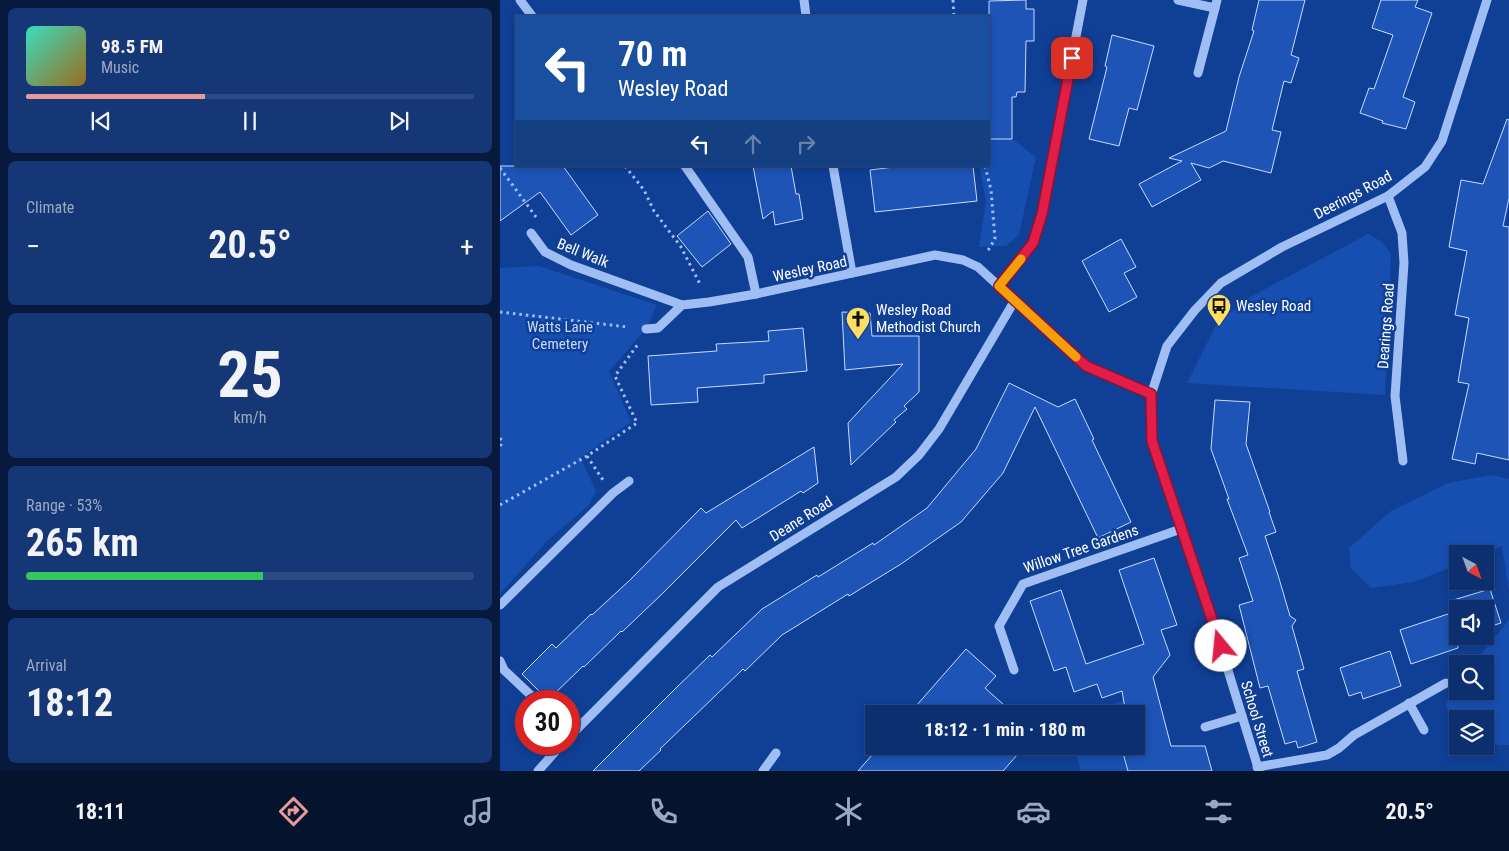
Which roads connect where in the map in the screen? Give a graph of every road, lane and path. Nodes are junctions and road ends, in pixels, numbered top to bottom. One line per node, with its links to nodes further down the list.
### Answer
1 (520, 0): 8 (street)
2 (804, 0): 9 (street)
3 (953, 0): 10 (path)
4 (1083, 0): 21 (street)
5 (1178, 0): 7 (street)
6 (1487, 0): 17 (street, Deerings Road)
7 (1216, 4): 11 (street)
8 (531, 15)
9 (806, 15)
10 (954, 15)
11 (1198, 73)
12 (626, 167): 24 (path)
13 (687, 167): 22 (street)
14 (833, 167): 20 (street)
15 (985, 167): 19 (path)
16 (500, 168): 18 (path)
17 (1388, 196): 26 (street, Deerings Road); 34 (street, Dearings Road)
18 (531, 233): 25 (street, Bell Walk)
19 (978, 267): 20 (street, Wesley Road); 21 (street, Wesley Road)
20 (852, 273): 22 (street, Wesley Road)
21 (999, 286): 23 (street, Wesley Road)
22 (756, 294): 24 (street, Wesley Road)
23 (1015, 300): 30 (street, Wesley Road); 46 (street, Deane Road)
24 (710, 302): 25 (street, Wesley Road)
25 (682, 305): 28 (street)
26 (1195, 310): 30 (street, School Street)
27 (500, 312): 29 (path)
28 (658, 328): 29 (street); 33 (path)
29 (646, 329)
30 (1151, 394): 38 (street, School Street)
31 (500, 438): 32 (path)
32 (500, 448)
33 (587, 456): 36 (path); 37 (path)
34 (1403, 461)
35 (629, 481): 36 (street)
36 (612, 493): 39 (street)
37 (500, 505)
38 (1181, 529): 41 (street, Willow Tree Gardens); 45 (street, School Street)
39 (500, 605)
40 (500, 661): 43 (street)
41 (1014, 670)
42 (1446, 683): 44 (street)
43 (525, 690)
44 (1409, 703): 48 (street); 51 (street)
45 (1242, 716): 47 (street); 51 (street, School Street)
46 (580, 724)
47 (1205, 727)
48 (1424, 730)
49 (776, 753): 53 (street)
50 (552, 755): 52 (street)
51 (1258, 769)
52 (538, 771)
53 (763, 771)

